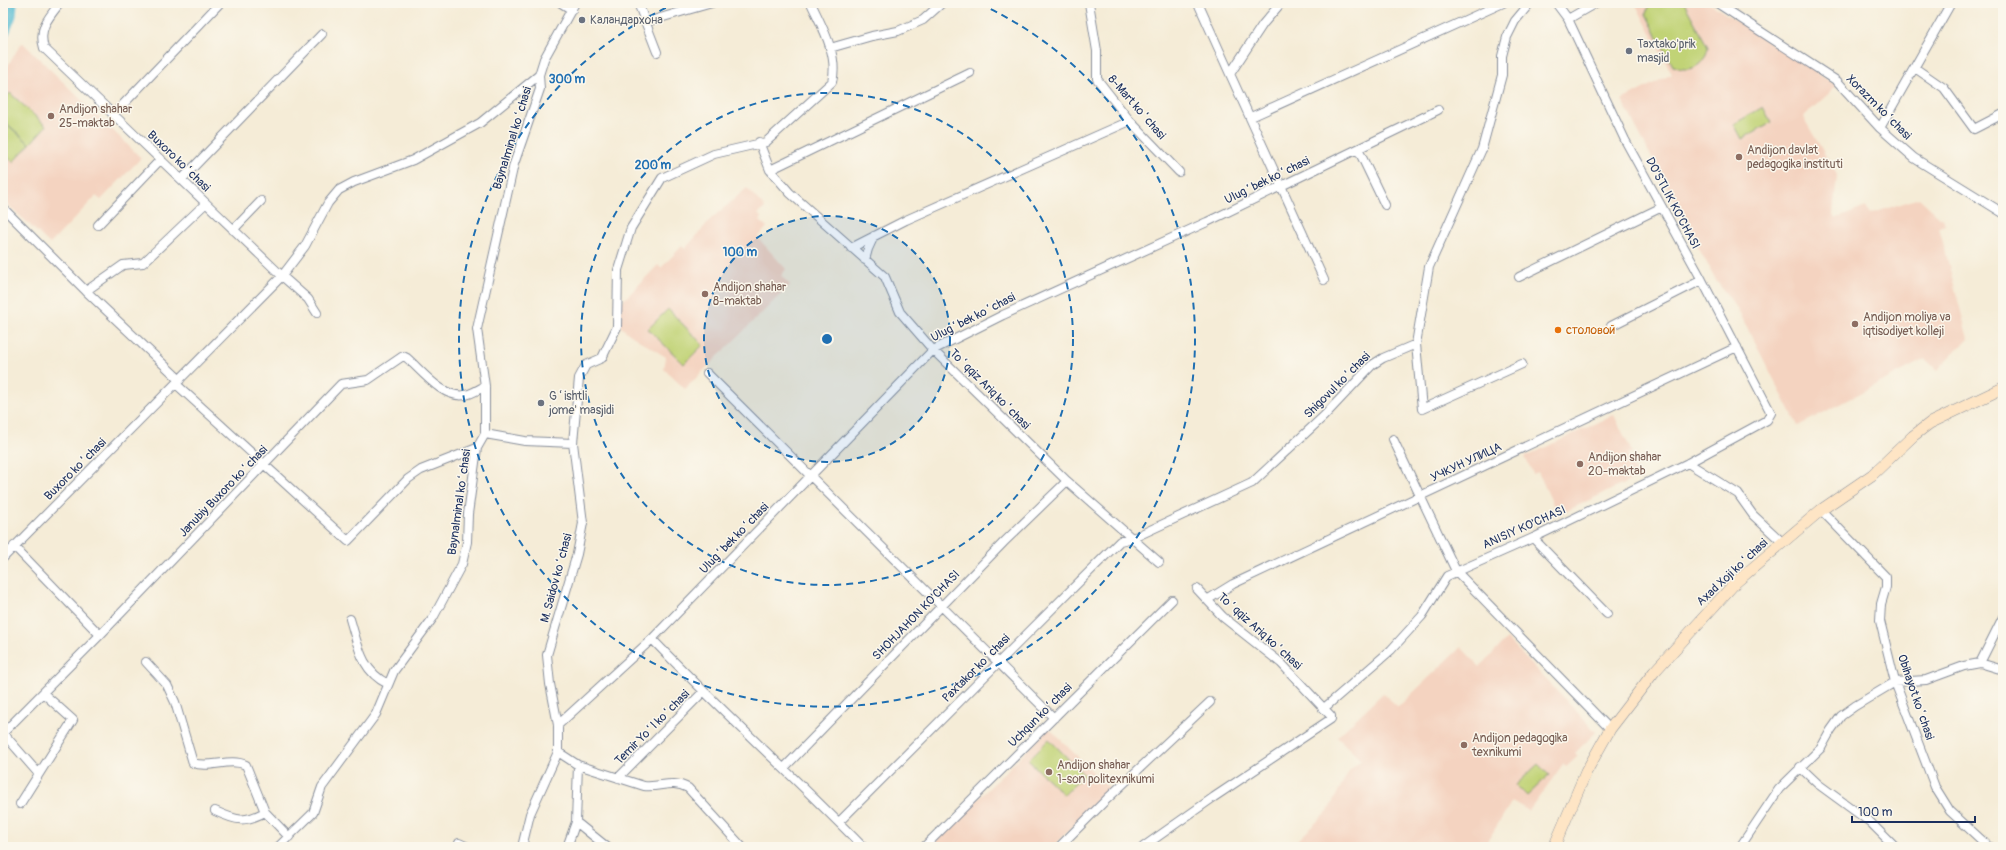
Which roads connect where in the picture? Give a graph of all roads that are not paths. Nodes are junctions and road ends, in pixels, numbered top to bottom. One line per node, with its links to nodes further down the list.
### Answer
1 (60, 3): 29 (street, Buxoro koʻchasi)
2 (220, 3): 29 (street)
3 (561, 3): 17 (street)
4 (638, 3): 19 (street)
5 (712, 3): 19 (street)
6 (811, 3): 21 (street, M. Saidov koʻchasi)
7 (942, 3): 21 (street)
8 (1089, 3): 31 (street, 8-Mart koʻchasi)
9 (1198, 3): 25 (street)
10 (1281, 3): 25 (street)
11 (1503, 3): 30 (street)
12 (1530, 3): 58 (street)
13 (1556, 3): 18 (street, DO'STLIK KO'CHASI)
14 (1596, 3): 18 (street)
15 (1717, 3): 32 (street, Xorazm koʻchasi)
16 (1951, 3): 23 (street)
17 (573, 7): 26 (street, Baynalminal koʻchasi)
18 (1568, 19): 43 (street, DO'STLIK KO'CHASI)
19 (646, 22): 22 (street)
20 (322, 34): 38 (street)
21 (830, 48): 33 (street, M. Saidov koʻchasi)
22 (657, 52)
23 (1915, 68): 28 (street); 32 (street)
24 (970, 73): 36 (street)
25 (1230, 74): 30 (street)
26 (539, 75): 51 (street, Buxoro koʻchasi); 64 (street, Baynalminal koʻchasi)
27 (1438, 110): 34 (street, Ulugʻbek koʻchasi)
28 (2003, 114)
29 (113, 115): 35 (street, Buxoro koʻchasi)
30 (1251, 117): 39 (street)
31 (1130, 121): 37 (street, 8-Mart koʻchasi); 48 (street)
32 (1880, 128): 45 (street, Xorazm koʻchasi)
33 (759, 142): 36 (street, Toʻqqiz Ariq koʻchasi); 69 (street, M. Saidov koʻchasi)
34 (1358, 149): 39 (street, Ulugʻbek koʻchasi); 42 (street)
35 (161, 159): 38 (street, Buxoro koʻchasi); 46 (street)
36 (770, 170): 49 (street, Toʻqqiz Ariq koʻchasi)
37 (1179, 172)
38 (182, 179): 41 (street, Buxoro koʻchasi)
39 (1281, 187): 53 (street); 60 (street, Ulugʻbek koʻchasi)
40 (261, 201): 47 (street)
41 (205, 204): 47 (street, Buxoro koʻchasi); 55 (street)
42 (1384, 205)
43 (1662, 207): 52 (street); 54 (street, DO'STLIK KO'CHASI)
44 (3, 208): 55 (street)
45 (2003, 214)
46 (98, 225)
47 (233, 230): 51 (street, Buxoro koʻchasi)
48 (874, 236): 49 (street); 50 (street)
49 (851, 248): 50 (street, Toʻqqiz Ariq koʻchasi)
50 (865, 260): 60 (street, Toʻqqiz Ariq koʻchasi)
51 (282, 276): 56 (street); 63 (street, Buxoro koʻchasi)
52 (1519, 277)
53 (1324, 280)
54 (1702, 280): 57 (street); 59 (street, DO'STLIK KO'CHASI)
55 (86, 291): 63 (street)
56 (317, 313)
57 (1611, 326)
58 (1416, 344): 61 (street); 77 (street, Shigovul koʻchasi)
59 (1736, 347): 66 (street, DO'STLIK KO'CHASI); 75 (street, УЧКУН УЛИЦА)
60 (933, 350): 73 (street, Ulugʻbek koʻchasi); 74 (street, Toʻqqiz Ariq koʻchasi)
61 (1522, 364)
62 (707, 373): 73 (street)
63 (178, 382): 72 (street); 80 (street, Buxoro koʻchasi)
64 (485, 386): 67 (street, Baynalminal koʻchasi); 72 (street, Janubiy Buxoro koʻchasi)
65 (2003, 388): 76 (street, Axad Xoji koʻchasi)
66 (1771, 413): 71 (street, ANISIY KO'CHASI)
67 (485, 434): 69 (street); 70 (street, Baynalminal koʻchasi)
68 (1393, 439): 75 (street)
69 (573, 444): 104 (street, M. Saidov koʻchasi)
70 (477, 448): 72 (street); 98 (street, Baynalminal koʻchasi)
71 (1688, 463): 78 (street, ANISIY KO'CHASI); 79 (street)
72 (265, 465): 91 (street, Janubiy Buxoro koʻchasi)
73 (812, 476): 87 (street); 92 (street, Ulugʻbek koʻchasi)
74 (1067, 481): 77 (street, Toʻqqiz Ariq koʻchasi); 87 (street, SHOHJAHON KO'CHASI)
75 (1421, 496): 83 (street); 86 (street, УЧКУН УЛИЦА)
76 (1821, 510): 79 (street, Axad Xoji koʻchasi); 97 (street, Obihayot koʻchasi)
77 (1133, 538): 82 (street, Toʻqqiz Ariq koʻchasi); 94 (street, Paxtakor koʻchasi)
78 (1533, 538): 83 (street, ANISIY KO'CHASI); 88 (street)
79 (1782, 542): 105 (street, Axad Xoji koʻchasi)
80 (14, 546): 81 (street, Buxoro koʻchasi); 91 (street)
81 (3, 558)
82 (1159, 562)
83 (1456, 571): 102 (street, ANISIY KO'CHASI); 105 (street)
84 (1197, 589): 86 (street, Toʻqqiz Ariq koʻchasi)
85 (1172, 600): 103 (street, Uchqun koʻchasi)
86 (1207, 600): 102 (street, Toʻqqiz Ariq koʻchasi)
87 (942, 606): 94 (street); 110 (street, SHOHJAHON KO'CHASI)
88 (1607, 614)
89 (2003, 617): 95 (street)
90 (350, 619): 98 (street)
91 (100, 635): 100 (street, Janubiy Buxoro koʻchasi)
92 (652, 639): 99 (street); 104 (street, Ulugʻbek koʻchasi)
93 (146, 662): 115 (street)
94 (999, 663): 103 (street); 117 (street, Paxtakor koʻchasi)
95 (1980, 663): 96 (street); 97 (street)
96 (2003, 670)
97 (1895, 682): 109 (street); 133 (street, Obihayot koʻchasi)
98 (388, 684): 118 (street, Baynalminal koʻchasi)
99 (703, 692): 110 (street); 112 (street, Temir Yoʻl koʻchasi)
100 (43, 694): 106 (street, Janubiy Buxoro koʻchasi); 111 (street)
101 (1210, 702): 128 (street)
102 (1323, 709): 129 (street)
103 (1054, 718): 127 (street, Uchqun koʻchasi)
104 (558, 725): 107 (street, M. Saidov koʻchasi)
105 (1610, 729): 130 (street, Axad Xoji koʻchasi)
106 (3, 733): 111 (street)
107 (558, 752): 108 (street); 122 (street)
108 (578, 765): 112 (street); 116 (street)
109 (1800, 767): 131 (street); 132 (street)
110 (784, 768): 117 (street)
111 (38, 773): 113 (street)
112 (618, 778): 125 (street)
113 (20, 804)
114 (216, 812): 115 (street)
115 (265, 812): 118 (street)
116 (576, 822): 123 (street); 124 (street)
117 (839, 822): 126 (street)
118 (288, 837): 120 (street, Baynalminal koʻchasi)
119 (459, 843): 121 (street)
120 (278, 847)
121 (468, 847)
122 (522, 847)
123 (567, 847)
124 (607, 847)
125 (742, 847)
126 (863, 847)
127 (924, 847)
128 (1059, 847)
129 (1143, 847)
130 (1554, 847)
131 (1740, 847)
132 (1894, 847)
133 (1989, 847)

